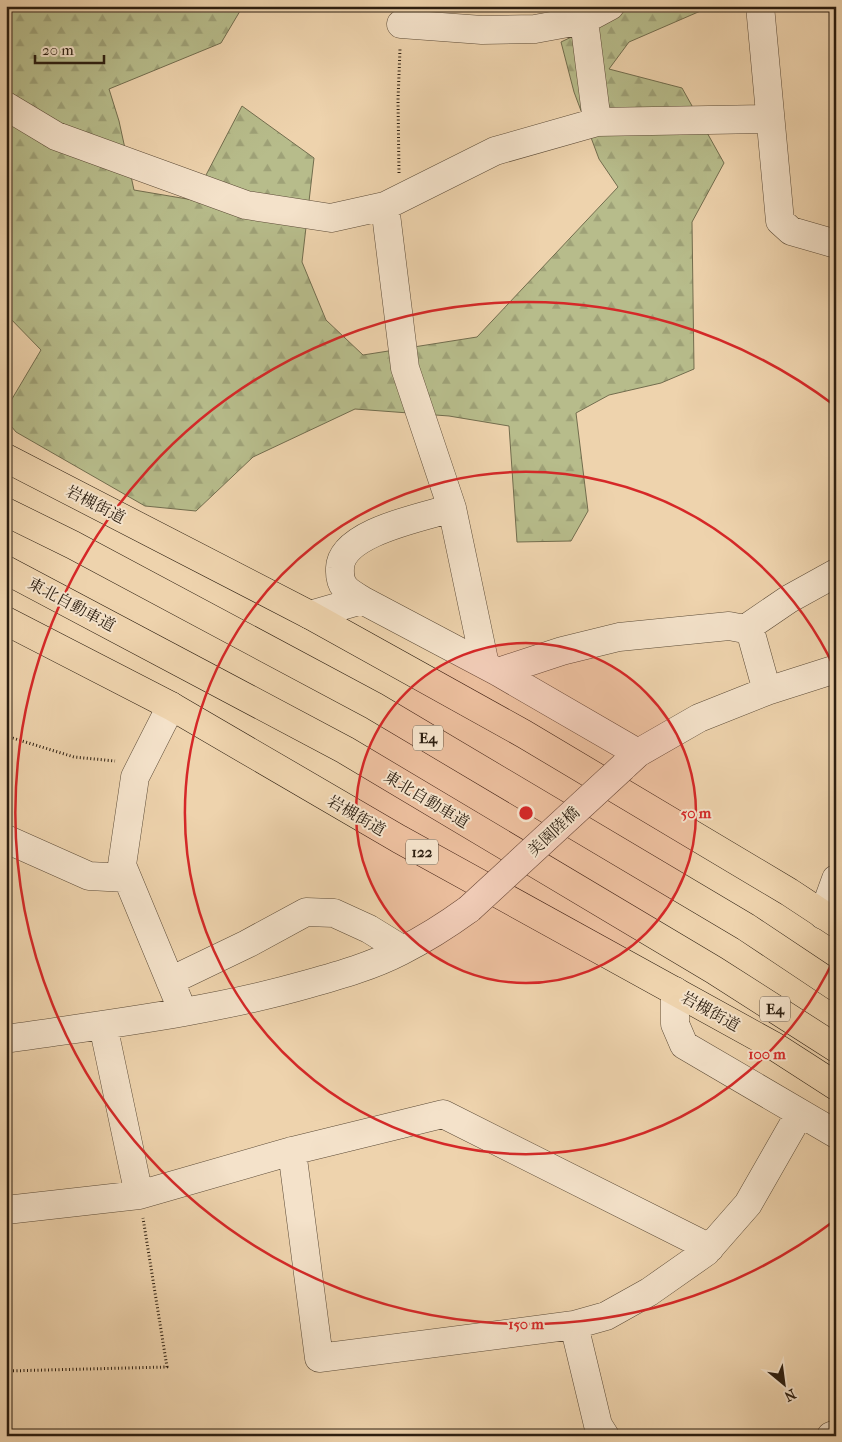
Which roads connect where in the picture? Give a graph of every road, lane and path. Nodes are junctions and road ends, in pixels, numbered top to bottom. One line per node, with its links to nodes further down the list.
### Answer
1 (610, 6): 4 (street)
2 (760, 6): 6 (street)
3 (403, 18): 4 (street); 8 (path)
4 (584, 20): 7 (street)
5 (6, 106): 8 (street)
6 (770, 120): 7 (street); 9 (street)
7 (597, 122): 8 (street)
8 (392, 202): 11 (street)
9 (836, 244)
10 (6, 458): 16 (highway, 岩槻街道)
11 (452, 508): 15 (street); 19 (street)
12 (6, 512): 32 (highway, E4)
13 (6, 570): 37 (highway, 東北自動車道 / E4)
14 (836, 573): 18 (street)
15 (362, 600): 16 (street); 19 (street)
16 (310, 615): 29 (highway, 岩槻街道)
17 (6, 621): 22 (highway, 岩槻街道 / 122)
18 (745, 629): 19 (street); 21 (street)
19 (491, 668): 24 (street)
20 (836, 669): 21 (street, 美園陸橋)
21 (767, 691): 24 (street, 美園陸橋)
22 (171, 706): 25 (street); 33 (highway, 岩槻街道 / 122)
23 (6, 736): 25 (path)
24 (630, 760): 30 (street, 美園陸橋, bridge)
25 (142, 764): 27 (street)
26 (6, 839): 27 (street)
27 (127, 878): 31 (street)
28 (836, 879): 29 (street)
29 (830, 919)
30 (403, 950): 31 (street); 34 (street, 美園陸橋)
31 (170, 981): 34 (street)
32 (836, 987)
33 (675, 991): 38 (highway, 岩槻街道 / 122); 39 (street)
34 (183, 1012): 35 (street, 美園陸橋)
35 (103, 1024): 36 (street, 美園陸橋); 42 (street)
36 (6, 1039)
37 (836, 1048)
38 (836, 1086)
39 (800, 1113): 40 (street); 44 (street)
40 (836, 1134)
41 (292, 1151): 42 (street); 44 (street); 45 (street)
42 (139, 1195): 43 (street); 46 (path)
43 (6, 1210)
44 (710, 1248): 45 (street)
45 (574, 1325): 48 (street)
46 (6, 1371)
47 (836, 1434): 49 (street)
48 (605, 1436)
49 (831, 1436)

